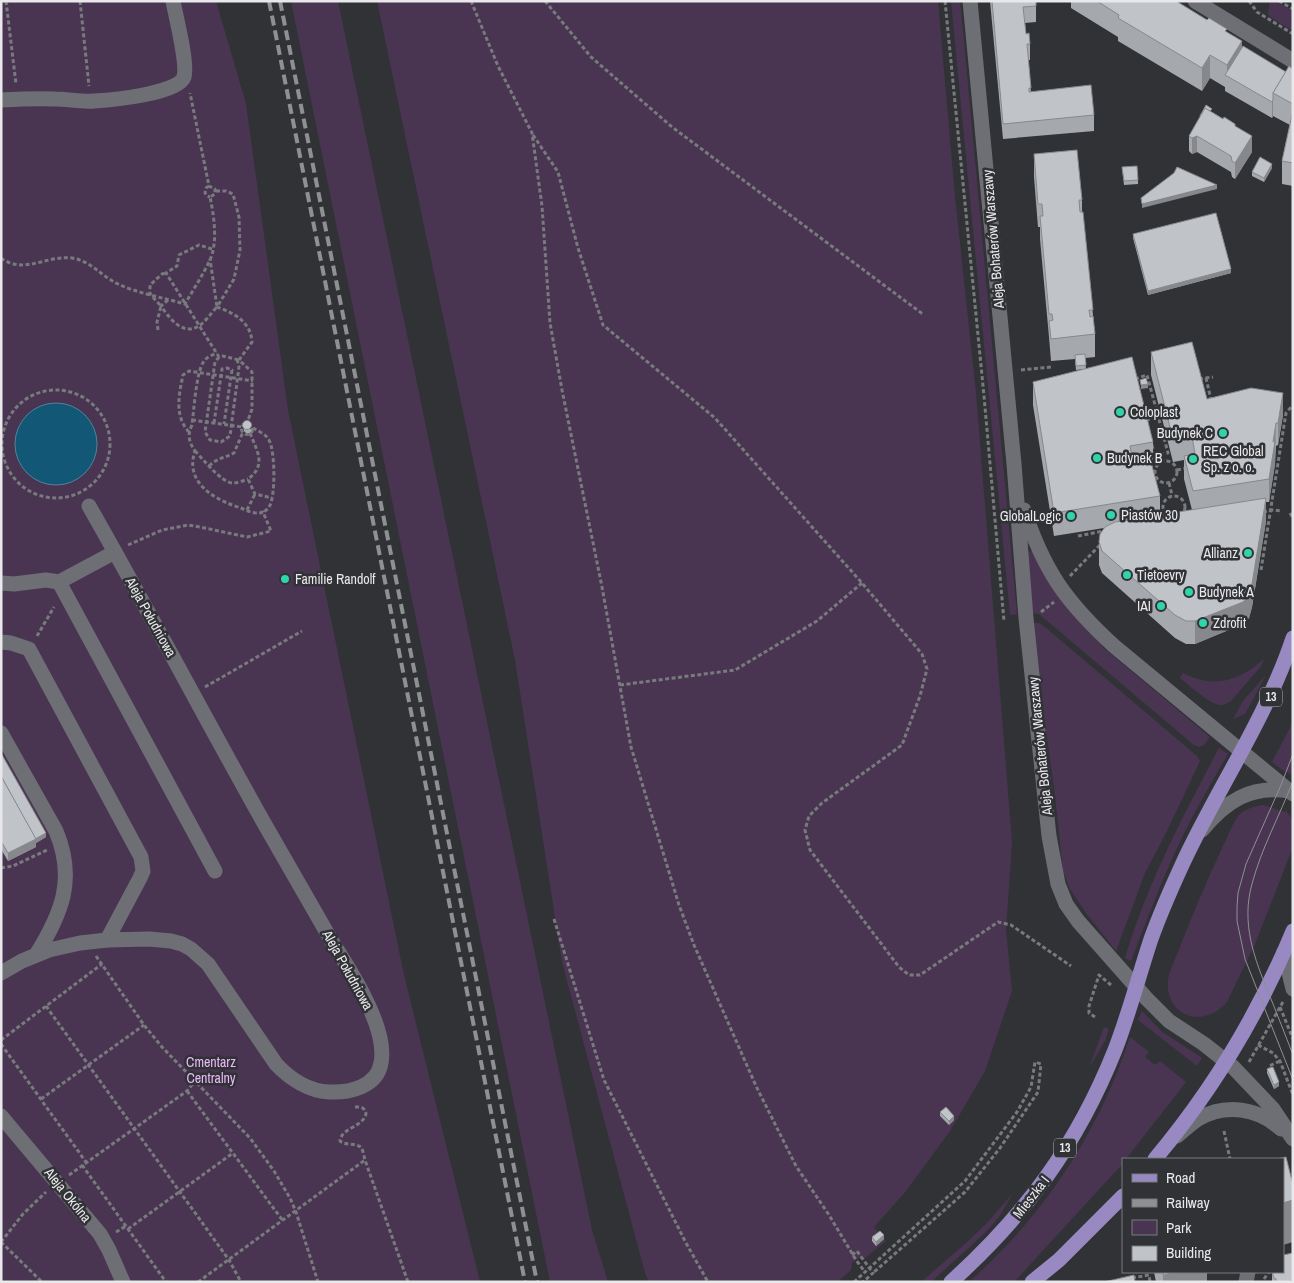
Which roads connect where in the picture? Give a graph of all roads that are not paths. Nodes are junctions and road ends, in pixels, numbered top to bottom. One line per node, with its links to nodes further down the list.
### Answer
1 (173, 1): 5 (street)
2 (970, 1): 6 (street, Aleja Bohaterów Warszawy)
3 (1195, 1): 4 (street)
4 (1293, 61)
5 (1, 100)
6 (1015, 477): 14 (street, Aleja Bohaterów Warszawy); 23 (street, Aleja Bohaterów Warszawy)
7 (89, 506): 8 (street, Aleja Południowa)
8 (115, 552): 10 (street); 19 (street, Aleja Południowa)
9 (1, 583): 10 (street)
10 (61, 587): 17 (street)
11 (1293, 638): 14 (main road, 13)
12 (1, 642): 19 (street)
13 (1, 733): 21 (street)
14 (1242, 752): 15 (street, Aleja Bohaterów Warszawy); 16 (main road, 13)
15 (1291, 793): 16 (street)
16 (1194, 841): 23 (main road, 13)
17 (216, 871)
18 (1293, 931): 20 (main road)
19 (107, 940): 21 (street, Aleja Południowa)
20 (1284, 952): 24 (street); 25 (main road)
21 (36, 955): 22 (street, Aleja Południowa)
22 (1, 974)
23 (1136, 987): 25 (street, Aleja Bohaterów Warszawy); 32 (main road, Mieszka I / 13)
24 (1289, 993)
25 (1226, 1061): 27 (street, Aleja Bohaterów Warszawy); 28 (main road)
26 (1, 1116): 31 (street, Aleja Okólna)
27 (1293, 1140): 28 (street)
28 (1170, 1142): 29 (main road)
29 (1156, 1158)
30 (1122, 1197): 33 (main road)
31 (123, 1282)
32 (951, 1282)
33 (1032, 1282)

